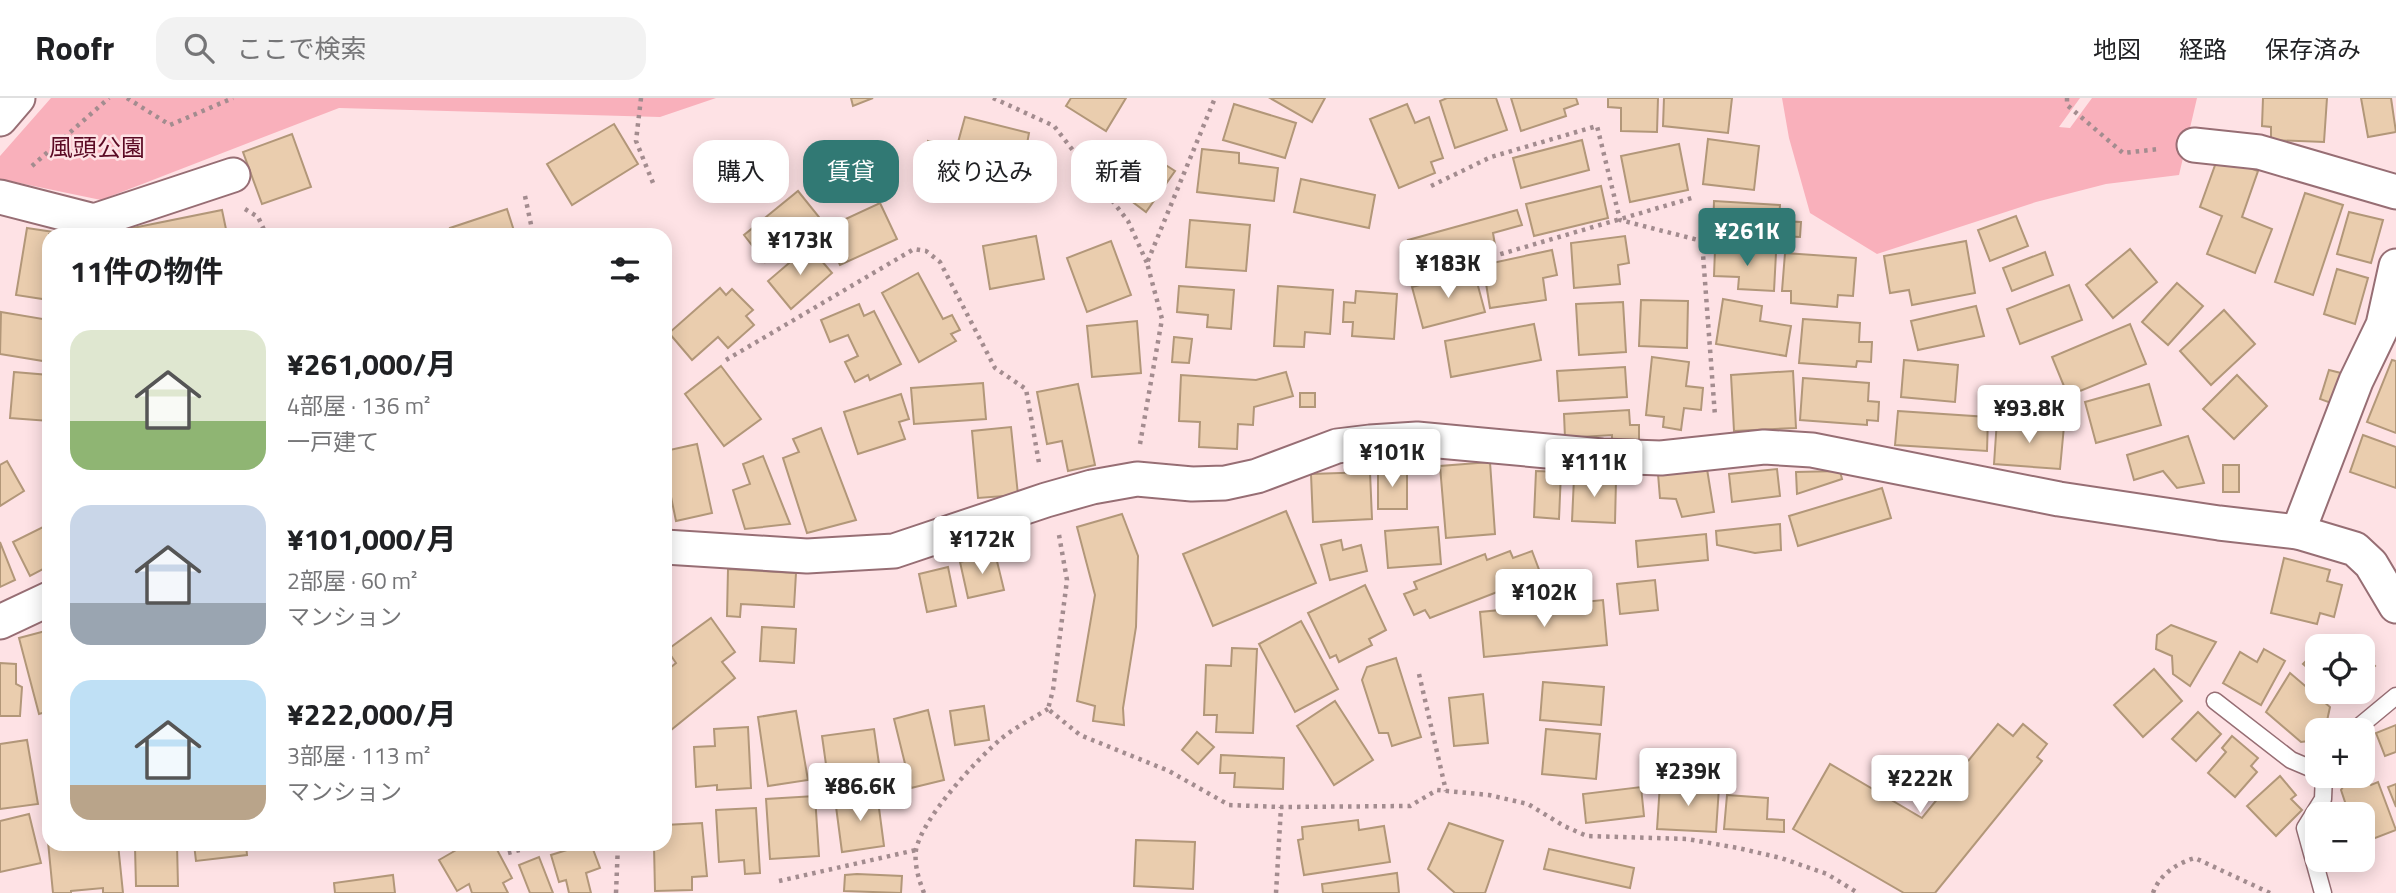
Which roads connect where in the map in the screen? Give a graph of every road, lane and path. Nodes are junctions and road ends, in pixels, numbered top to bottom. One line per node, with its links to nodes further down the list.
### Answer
1 (18, 98): 9 (street)
2 (109, 98): 11 (path)
3 (127, 98): 4 (path)
4 (233, 98)
5 (641, 98): 13 (path)
6 (993, 98): 22 (path)
7 (1215, 98): 22 (path)
8 (2067, 98): 10 (path)
9 (0, 119)
10 (2194, 145): 15 (street)
11 (20, 160)
12 (233, 174): 17 (street)
13 (653, 183)
14 (1431, 186): 19 (path)
15 (2396, 192)
16 (525, 196): 20 (path)
17 (0, 197)
18 (1692, 198): 19 (path)
19 (1620, 220): 21 (path); 25 (path)
20 (532, 228)
21 (1484, 259)
22 (1147, 263): 26 (path)
23 (2396, 265): 28 (street)
24 (726, 360): 27 (path)
25 (1717, 451): 26 (street); 28 (street)
26 (1137, 479): 27 (street)
27 (1046, 500): 29 (street); 37 (path)
28 (2298, 532): 30 (street)
29 (672, 547)
30 (2383, 564): 32 (street)
31 (42, 601): 33 (street)
32 (2396, 606)
33 (0, 622)
34 (1419, 674): 41 (path)
35 (2396, 696): 38 (lane)
36 (2215, 701): 39 (lane)
37 (1048, 709): 42 (path); 43 (path)
38 (2370, 718)
39 (2305, 766)
40 (2323, 788): 54 (lane)
41 (1447, 790): 42 (path); 51 (path)
42 (1281, 807): 50 (path)
43 (916, 850): 47 (path); 49 (path)
44 (516, 851): 46 (path)
45 (618, 851): 48 (path)
46 (508, 853)
47 (779, 881)
48 (616, 893)
49 (924, 893)
50 (1276, 893)
51 (1858, 893)
52 (2153, 893): 53 (path)
53 (2270, 893)
54 (2323, 893)

